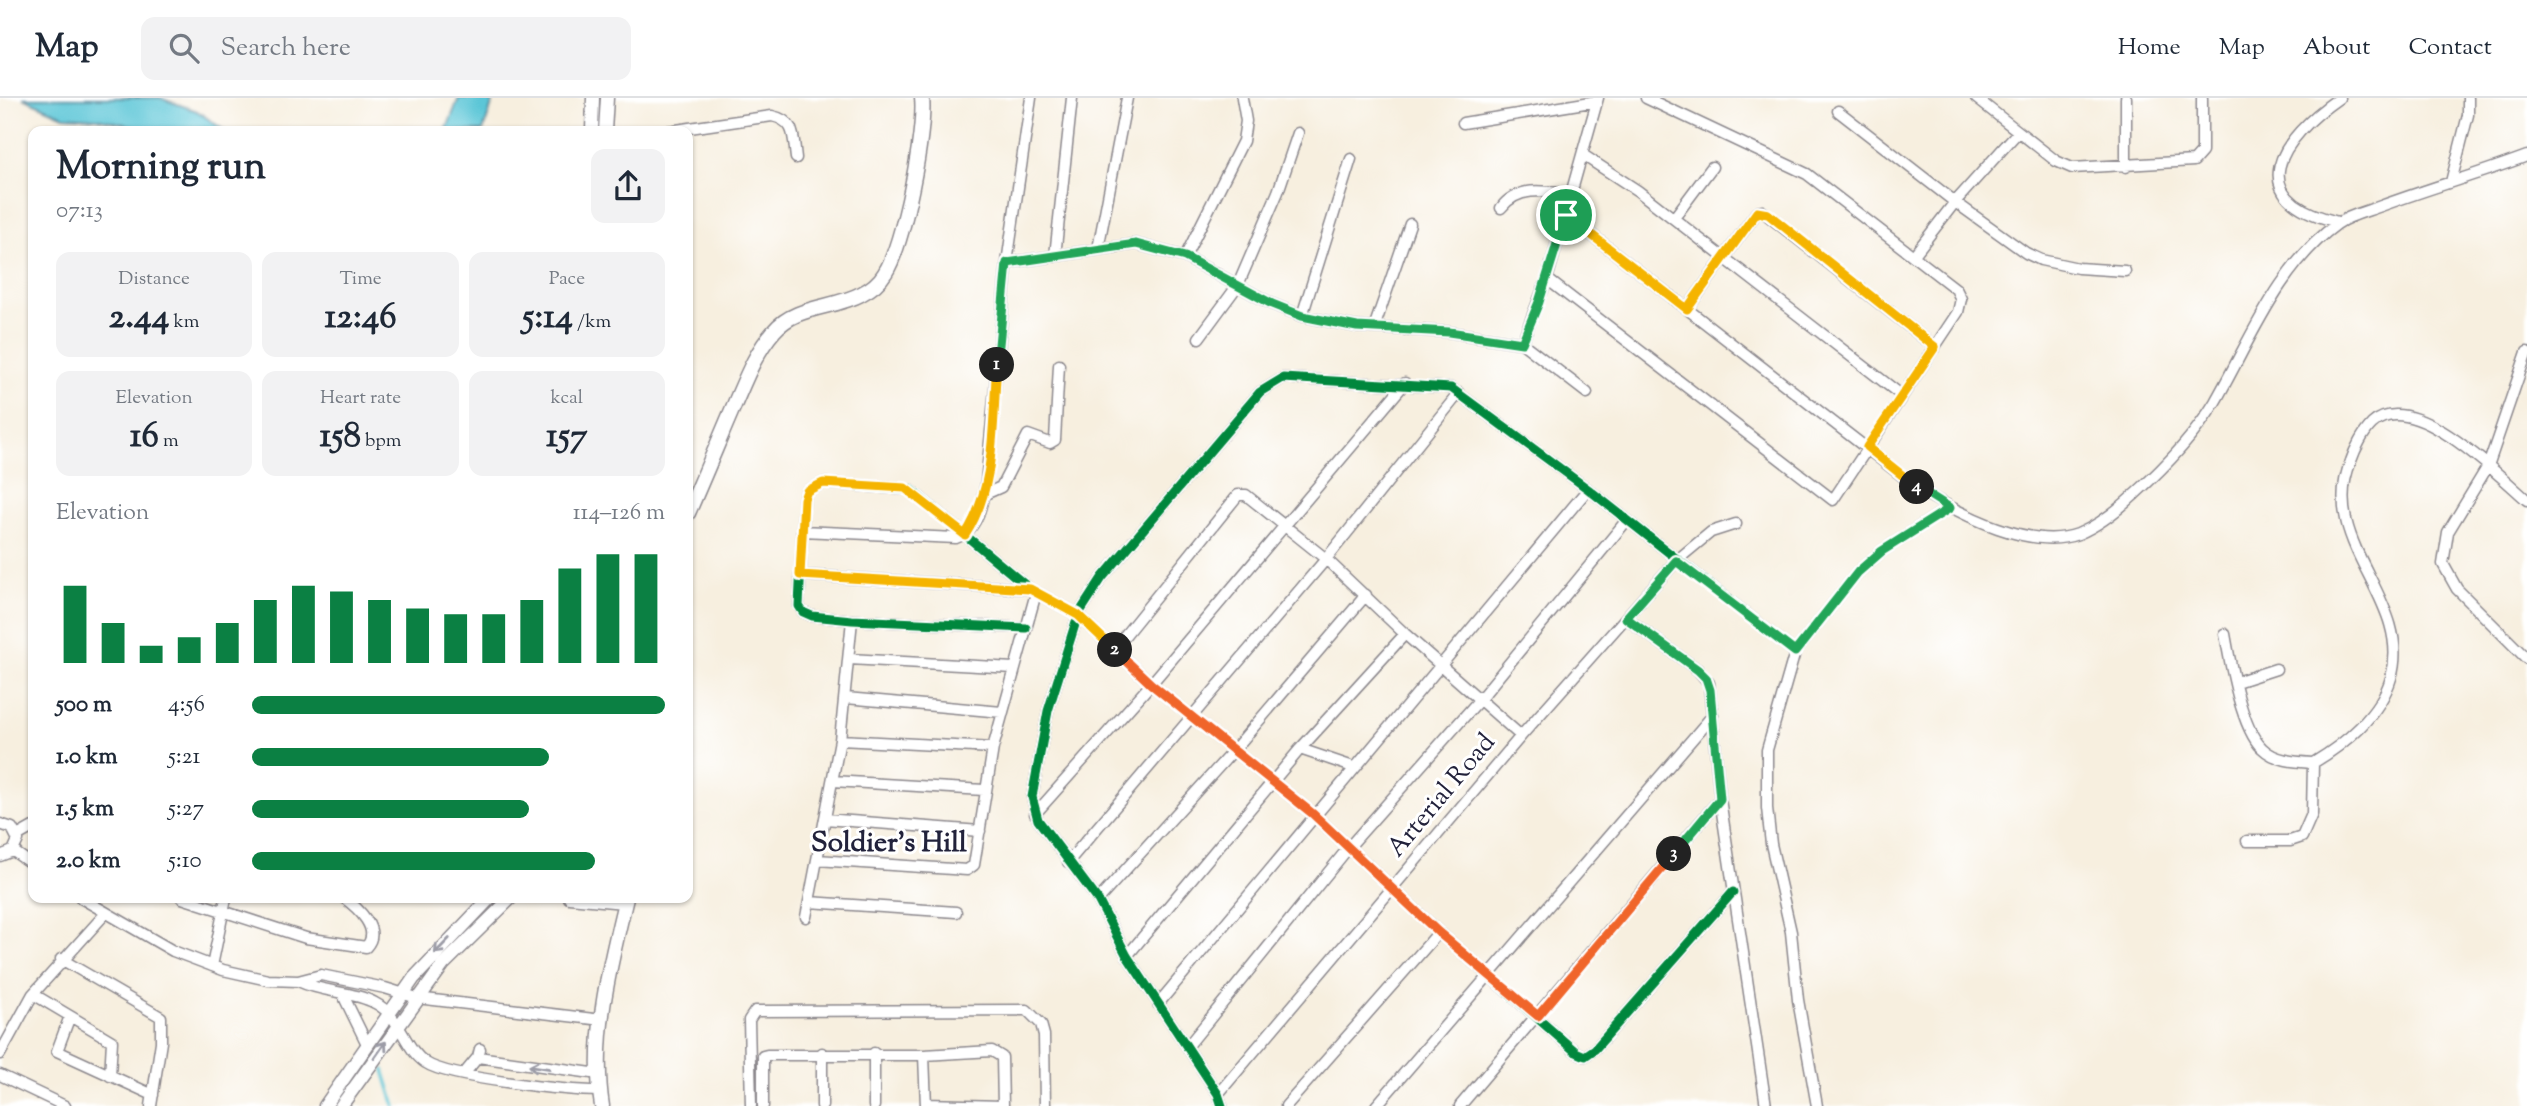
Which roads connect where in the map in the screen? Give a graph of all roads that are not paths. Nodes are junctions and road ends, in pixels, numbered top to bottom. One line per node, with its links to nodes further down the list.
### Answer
1 (593, 98): 17 (street)
2 (607, 98): 18 (street)
3 (922, 98): 62 (main road)
4 (1031, 98): 41 (street)
5 (1072, 98): 38 (street)
6 (1242, 98): 40 (street)
7 (1646, 98): 37 (street)
8 (1976, 98): 20 (street)
9 (2126, 98): 27 (street)
10 (2202, 98): 27 (street)
11 (2339, 98): 34 (street)
12 (2468, 98): 28 (street)
13 (1124, 100): 36 (street)
14 (1598, 100): 16 (street); 22 (street)
15 (1838, 111): 30 (street)
16 (1463, 122)
17 (592, 126)
18 (605, 126)
19 (693, 128): 24 (street)
20 (2018, 132): 27 (street); 30 (street)
21 (1298, 133): 44 (street)
22 (1583, 155): 29 (street); 33 (street)
23 (2527, 156): 28 (street)
24 (796, 158)
25 (1351, 159): 46 (street)
26 (1712, 167): 33 (street)
27 (2126, 167)
28 (2451, 182): 34 (street)
29 (1572, 195): 31 (street); 32 (street)
30 (1955, 202): 37 (street); 42 (street)
31 (1501, 208)
32 (1566, 215): 43 (street); 45 (street)
33 (1674, 218): 39 (street)
34 (2338, 222): 63 (street)
35 (1410, 224): 47 (street)
36 (1098, 249): 38 (street); 40 (street)
37 (1914, 255): 50 (street)
38 (1055, 256): 41 (street)
39 (1724, 256): 45 (street); 50 (street); 56 (street)
40 (1185, 257): 44 (street)
41 (1007, 263): 60 (street)
42 (2125, 271)
43 (1547, 279): 49 (street); 57 (street)
44 (1238, 285): 46 (street); 48 (street)
45 (1687, 309): 57 (street)
46 (1302, 316): 47 (street)
47 (1374, 328): 49 (street)
48 (1199, 338)
49 (1522, 343): 55 (street)
50 (1935, 347): 56 (street)
51 (2527, 352): 58 (street)
52 (1059, 365): 60 (street)
53 (1405, 383): 54 (street); 66 (street); 74 (street)
54 (1459, 393): 59 (street); 69 (street)
55 (1587, 393)
56 (1901, 395): 57 (street)
57 (1867, 447): 63 (street)
58 (2488, 466): 61 (street); 83 (street); 99 (street)
59 (1588, 489): 64 (street); 84 (street)
60 (984, 495): 68 (street)
61 (2527, 500)
62 (693, 501)
63 (1950, 508): 81 (street)
64 (1627, 520): 70 (street); 90 (street)
65 (1736, 524): 70 (street, Arterial Road)
66 (1284, 525): 69 (street); 80 (street); 88 (street)
67 (802, 531): 68 (street); 68 (street); 71 (street)
68 (965, 535): 72 (street)
69 (1326, 559): 73 (street); 93 (street)
70 (1676, 561): 75 (street, Arterial Road); 81 (street)
71 (800, 575): 72 (street); 76 (street)
72 (1033, 591): 74 (street); 77 (street)
73 (1366, 595): 78 (street); 98 (street)
74 (1078, 615): 80 (street); 105 (street)
75 (1626, 618): 92 (street); 94 (street, Arterial Road)
76 (852, 620): 77 (street); 82 (street)
77 (1026, 628): 85 (street)
78 (1405, 634): 84 (street); 97 (street)
79 (2225, 634): 87 (street)
80 (1114, 649): 88 (street)
81 (1795, 652): 181 (street)
82 (849, 659): 85 (street); 89 (street)
83 (2527, 659)
84 (1440, 664): 90 (street); 100 (street)
85 (1014, 668): 91 (street)
86 (2276, 669): 87 (street)
87 (2236, 682): 99 (street)
88 (1151, 684): 93 (street); 105 (street)
89 (846, 698): 91 (street); 95 (street)
90 (1480, 699): 94 (street); 113 (street)
91 (1002, 712): 96 (street)
92 (1713, 715): 104 (street); 138 (street)
93 (1192, 717): 98 (street); 118 (street)
94 (1521, 736): 119 (street, Arterial Road)
95 (840, 740): 96 (street); 101 (street)
96 (993, 748): 103 (street)
97 (1300, 749): 100 (street); 102 (street)
98 (1234, 750): 102 (street); 121 (street)
99 (2313, 762): 112 (street)
100 (1353, 767): 106 (street)
101 (833, 781): 103 (street); 107 (street)
102 (1273, 782): 106 (street); 135 (street)
103 (984, 790): 110 (street)
104 (1720, 799): 120 (street); 148 (street)
105 (1035, 814): 118 (street)
106 (1313, 814): 113 (street); 145 (street)
107 (825, 820): 110 (street); 116 (street)
108 (0, 824): 111 (street)
109 (28, 830): 111 (street)
110 (980, 831): 116 (street)
111 (17, 836): 114 (street)
112 (2246, 841)
113 (1349, 847): 119 (street); 152 (street)
114 (13, 851): 115 (street); 117 (street)
115 (0, 856)
116 (817, 860): 122 (street)
117 (28, 862)
118 (1068, 862): 121 (street)
119 (1395, 889): 134 (street); 163 (street, Arterial Road)
120 (1733, 892): 148 (street); 180 (street)
121 (1098, 900): 135 (street)
122 (809, 902): 131 (street); 133 (street)
123 (88, 903): 132 (street)
124 (198, 903): 130 (street)
125 (225, 903): 130 (street)
126 (349, 903): 130 (street)
127 (486, 903): 141 (street, one-way to 141)
128 (506, 903): 144 (street)
129 (624, 903): 149 (main road)
130 (223, 911): 137 (street)
131 (956, 912)
132 (105, 914): 136 (street); 137 (street)
133 (806, 917)
134 (1438, 932): 138 (street); 178 (street)
135 (1126, 957): 145 (street)
136 (61, 959): 142 (street); 165 (street)
137 (212, 966): 139 (street)
138 (1491, 974): 148 (street); 179 (street)
139 (298, 981): 140 (street); 143 (street)
140 (357, 982): 141 (street); 143 (street)
141 (404, 993): 144 (street); 146 (street)
142 (33, 994): 147 (street); 155 (street)
143 (348, 996): 146 (street); 151 (street)
144 (417, 998): 149 (street); 150 (street)
145 (1158, 1004): 152 (street)
146 (388, 1014): 150 (street); 151 (street)
147 (69, 1016): 161 (street); 161 (street)
148 (1538, 1016): 166 (street)
149 (602, 1020): 158 (main road)
150 (398, 1024): 159 (street); 170 (street, one-way to 150)
151 (367, 1044): 169 (street)
152 (1187, 1047): 163 (street)
153 (822, 1053): 154 (street); 172 (street); 173 (street)
154 (874, 1053): 156 (street); 174 (street)
155 (0, 1054)
156 (924, 1055): 167 (street); 175 (street)
157 (571, 1072): 158 (street); 159 (street, one-way to 159); 162 (street)
158 (599, 1073): 164 (main road)
159 (464, 1074): 162 (street)
160 (0, 1075): 168 (street)
161 (110, 1076): 165 (street)
162 (569, 1090): 164 (street)
163 (1218, 1094): 177 (street)
164 (601, 1099)
165 (152, 1101)
166 (1466, 1104)
167 (926, 1105): 175 (street)
168 (65, 1106)
169 (324, 1106)
170 (341, 1106)
171 (751, 1106): 176 (street)
172 (763, 1106)
173 (822, 1106)
174 (874, 1106)
175 (1003, 1106)
176 (1045, 1106)
177 (1222, 1106)
178 (1286, 1106)
179 (1376, 1106)
180 (1766, 1106)
181 (1816, 1106)

